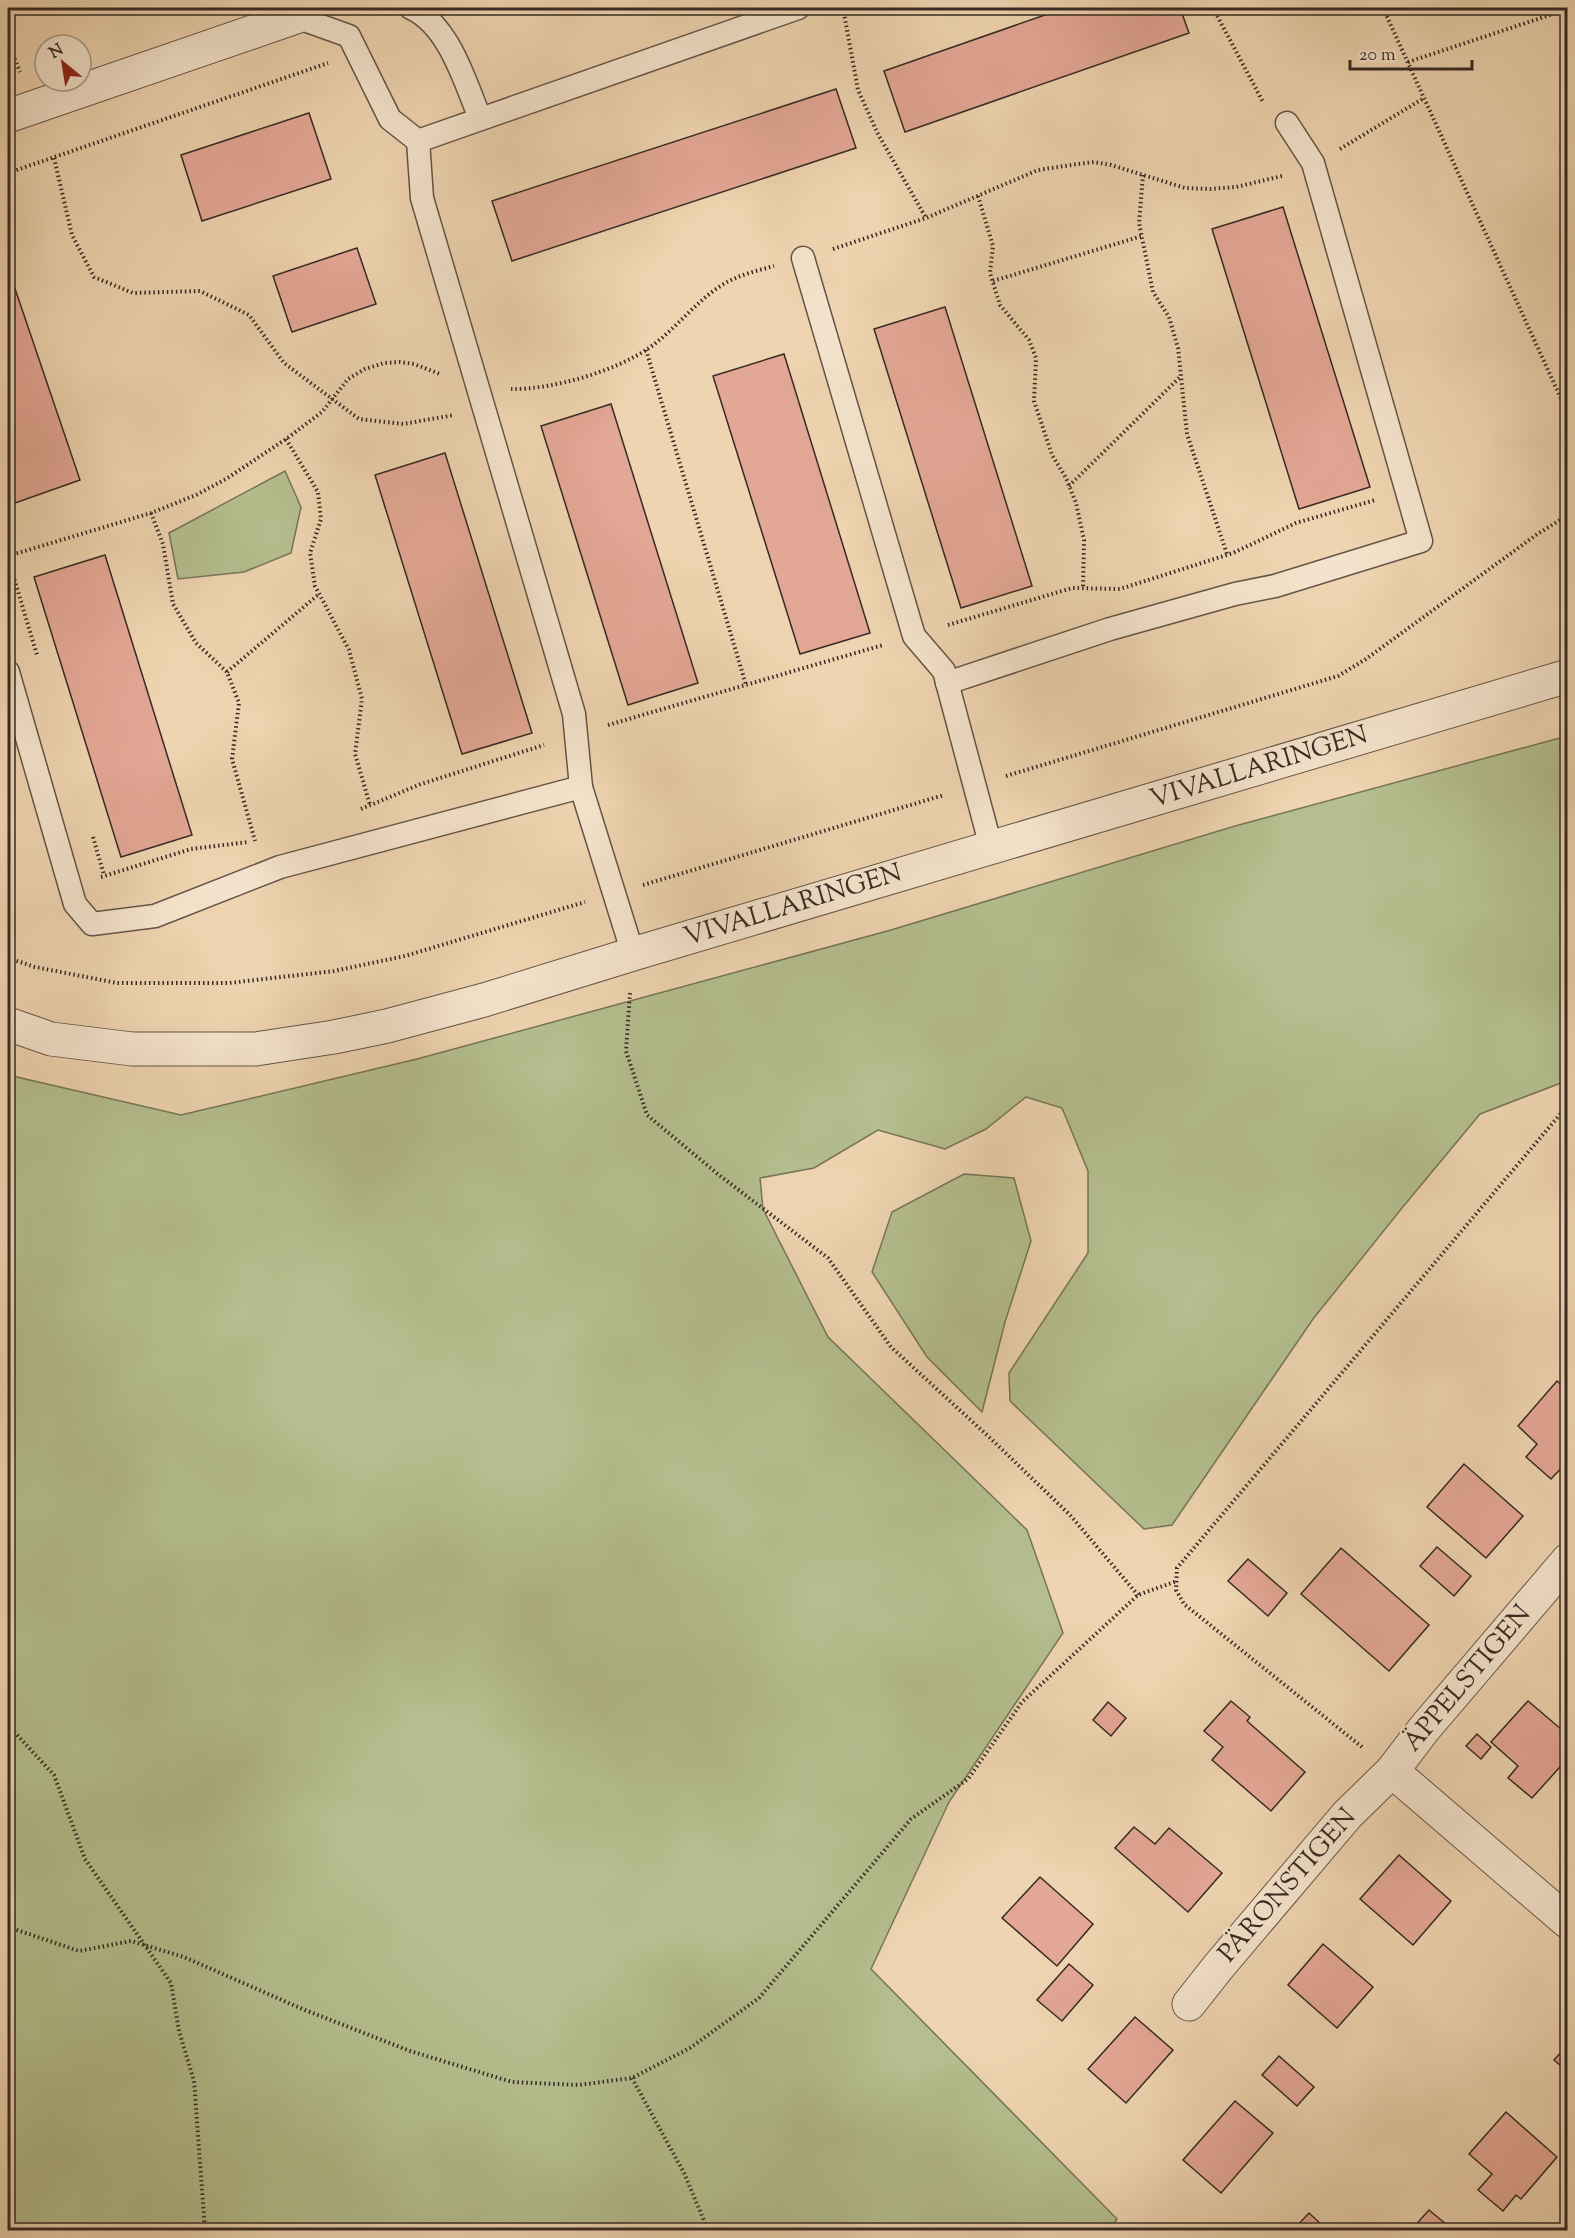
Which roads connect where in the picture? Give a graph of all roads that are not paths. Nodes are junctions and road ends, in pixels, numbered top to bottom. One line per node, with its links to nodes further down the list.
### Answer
1 (411, 8): 5 (lane)
2 (798, 8): 5 (lane)
3 (305, 12): 4 (street); 7 (lane)
4 (8, 116)
5 (480, 118): 7 (lane)
6 (1287, 123): 11 (lane)
7 (418, 141): 12 (lane)
8 (802, 258): 11 (lane)
9 (8, 672): 12 (lane)
10 (1568, 676): 13 (street, VIVALLARINGEN)
11 (947, 683): 13 (lane)
12 (581, 787): 14 (lane)
13 (991, 848): 14 (street, VIVALLARINGEN)
14 (633, 954): 15 (street, VIVALLARINGEN)
15 (8, 1024)
16 (1568, 1560): 17 (street, ÄPPELSTIGEN)
17 (1392, 1771): 18 (street); 19 (street, PÄRONSTIGEN)
18 (1568, 1922)
19 (1189, 2004)

